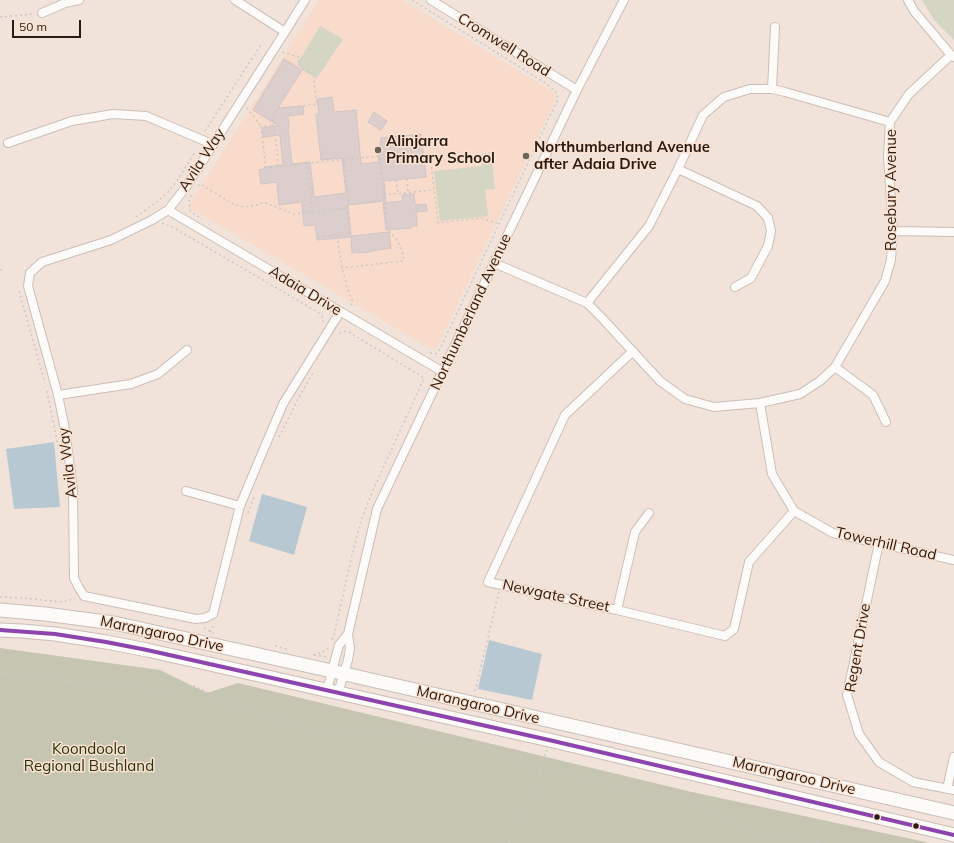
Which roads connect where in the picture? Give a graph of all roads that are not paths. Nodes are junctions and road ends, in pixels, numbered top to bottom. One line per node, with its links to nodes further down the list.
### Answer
1 (79, 0): 7 (street)
2 (236, 0): 9 (street)
3 (305, 0): 9 (street, Avila Way)
4 (431, 0): 12 (street, Cromwell Road)
5 (624, 0): 12 (street, Northumberland Avenue)
6 (908, 0): 10 (street)
7 (42, 13)
8 (775, 27): 11 (street)
9 (285, 32): 15 (street, Avila Way)
10 (952, 56): 13 (street, Rosebury Avenue)
11 (772, 89): 13 (street); 16 (street)
12 (577, 90): 20 (street, Northumberland Avenue)
13 (890, 122): 18 (street, Rosebury Avenue)
14 (8, 143): 15 (street)
15 (212, 144): 17 (street, Avila Way)
16 (678, 169): 21 (street); 22 (street)
17 (168, 210): 23 (street, Adaia Drive); 28 (street, Avila Way)
18 (893, 231): 19 (street); 26 (street, Rosebury Avenue)
19 (954, 232)
20 (494, 263): 22 (street, Rosebury Avenue); 27 (street, Northumberland Avenue)
21 (735, 287)
22 (586, 303): 25 (street, Rosebury Avenue)
23 (340, 312): 27 (street, Adaia Drive); 32 (street, Avila Way)
24 (187, 350): 28 (street)
25 (633, 351): 29 (street, Rosebury Avenue); 38 (street, Newgate Street)
26 (835, 367): 29 (street, Rosebury Avenue); 30 (street)
27 (443, 372): 40 (street, Northumberland Avenue)
28 (58, 395): 32 (street, Avila Way)
29 (760, 403): 33 (street, Towerhill Road)
30 (886, 422)
31 (186, 491): 32 (street)
32 (240, 506)
33 (794, 511): 35 (street, Towerhill Road); 38 (street, Newgate Street)
34 (649, 513): 38 (street)
35 (878, 543): 36 (street, Towerhill Road); 45 (street, Regent Drive)
36 (954, 560)
37 (0, 610): 41 (main road, Marangaroo Drive)
38 (617, 610)
39 (0, 630): 42 (main road, Marangaroo Drive)
40 (348, 634): 41 (street, Northumberland Avenue); 41 (street, Northumberland Avenue)
41 (338, 673): 42 (street, Northumberland Avenue); 42 (street, Northumberland Avenue); 44 (main road, Marangaroo Drive)
42 (333, 691): 47 (main road, Marangaroo Drive)
43 (954, 757): 45 (street)
44 (837, 786): 46 (main road, Marangaroo Drive); 47 (main road)
45 (950, 790)
46 (954, 813)
47 (905, 824): 48 (main road, Marangaroo Drive)
48 (954, 835)

